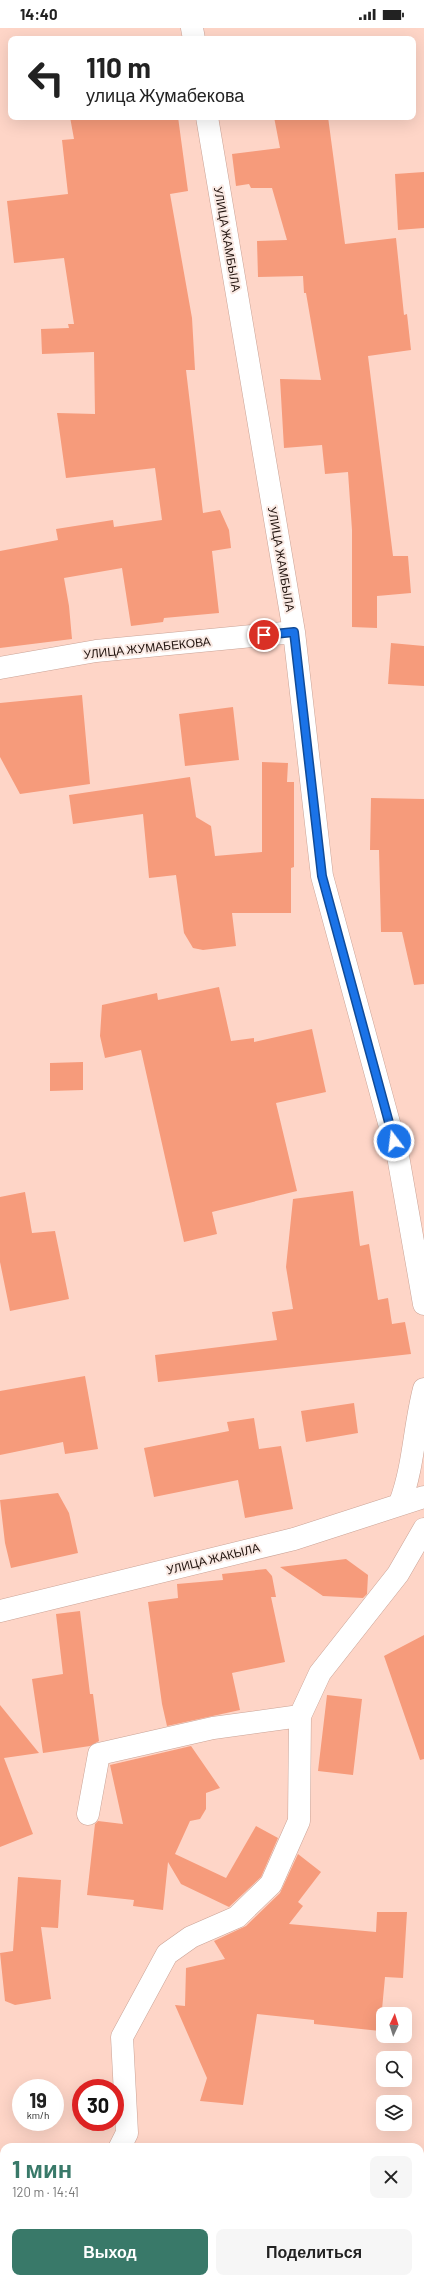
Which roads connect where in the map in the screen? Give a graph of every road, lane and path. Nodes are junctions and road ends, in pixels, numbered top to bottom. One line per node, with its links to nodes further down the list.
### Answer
1 (208, 120): 2 (street, УЛИЦА ЖАМБЫЛА)
2 (294, 632): 3 (street, УЛИЦА ЖУМАБЕКОВА); 4 (street, УЛИЦА ЖАМБЫЛА)
3 (0, 668)
4 (424, 1304)
5 (424, 1389): 7 (street)
6 (424, 1497): 7 (street, УЛИЦА ЖАКЫЛА)
7 (400, 1503): 9 (street, УЛИЦА ЖАКЫЛА)
8 (424, 1529): 10 (street)
9 (0, 1611)
10 (300, 1716): 11 (street); 12 (street)
11 (88, 1814)
12 (122, 2143)

